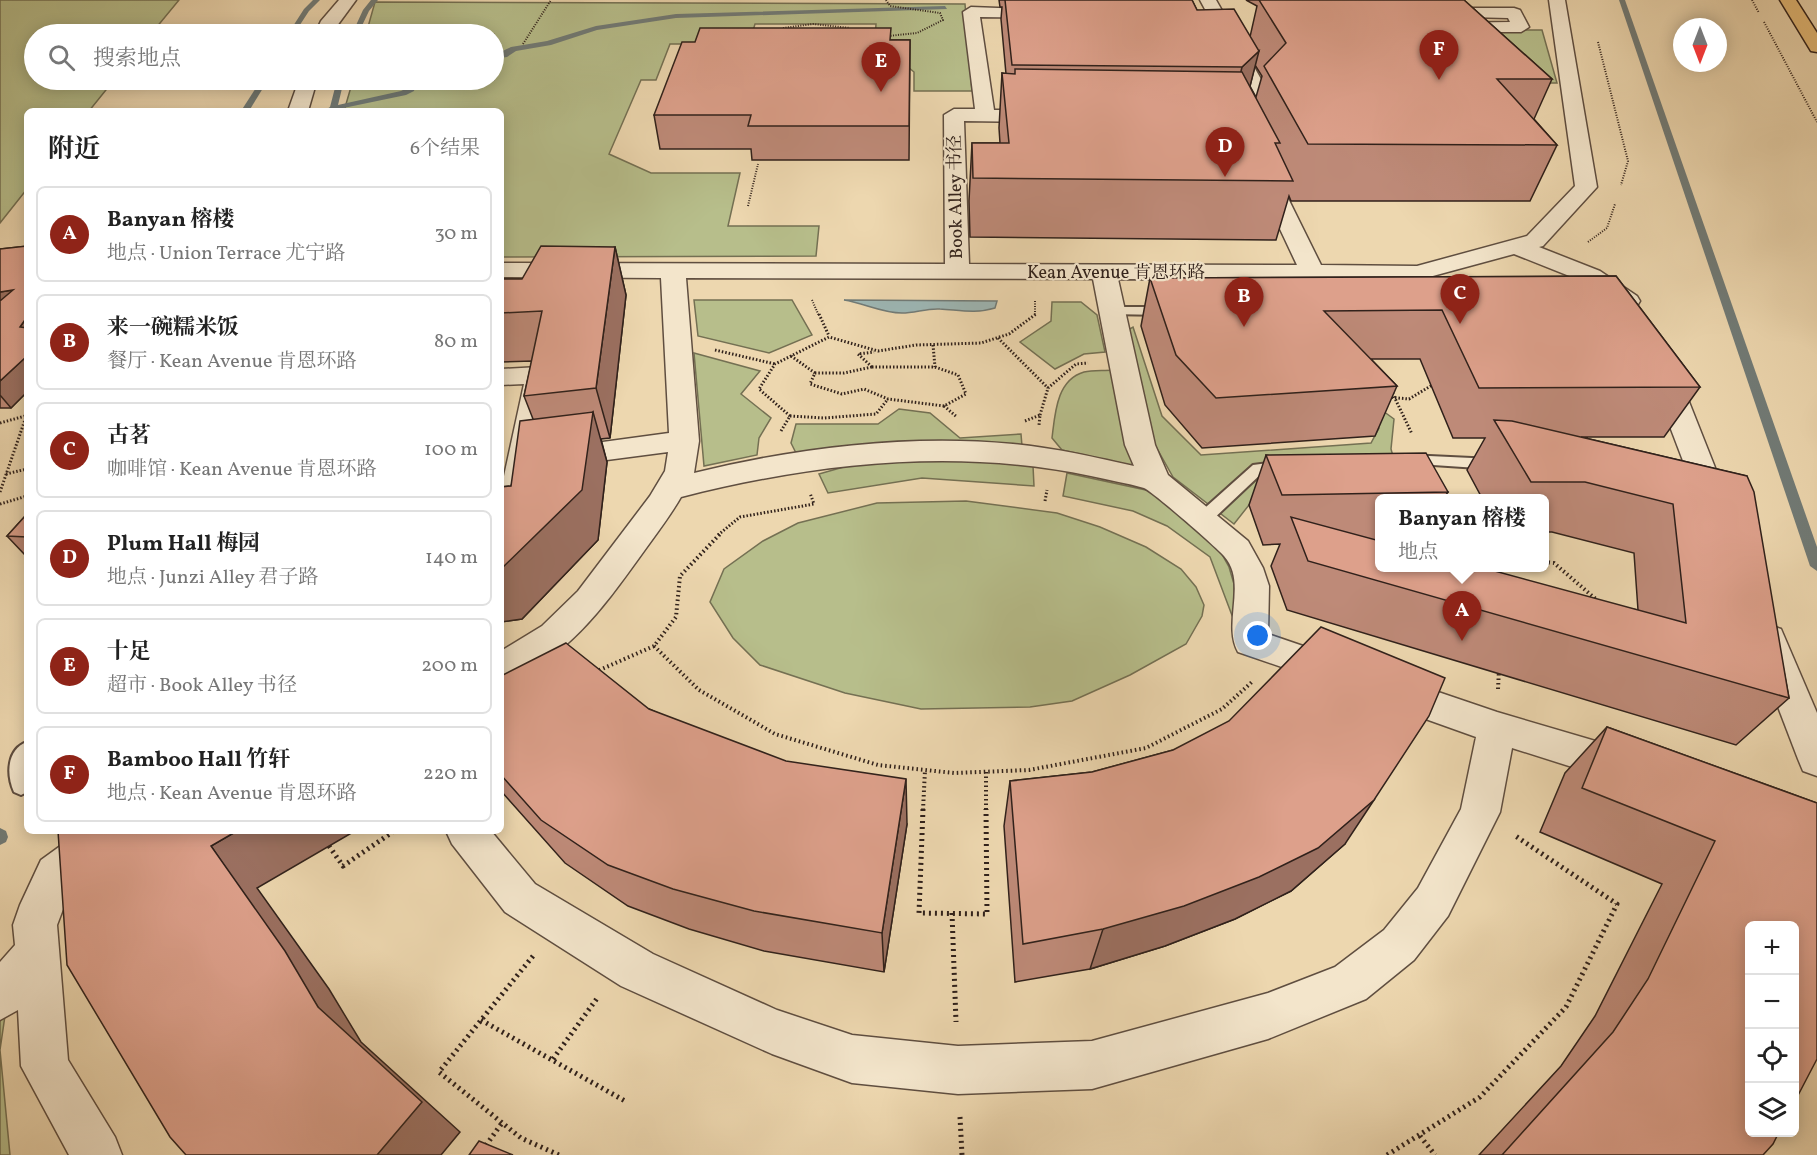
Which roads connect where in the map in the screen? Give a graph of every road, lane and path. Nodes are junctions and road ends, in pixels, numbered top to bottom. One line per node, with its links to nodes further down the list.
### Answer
1 (348, 0): 10 (street)
2 (551, 0): 17 (path)
3 (886, 0): 16 (path)
4 (1557, 0): 13 (street, Kean Avenue 肯恩环路)
5 (1752, 0): 25 (path)
6 (1788, 0): 18 (main road)
7 (1062, 13): 21 (street)
8 (1191, 13): 11 (street)
9 (1415, 13): 13 (street)
10 (328, 24)
11 (1226, 24): 24 (street)
12 (1427, 27): 13 (street)
13 (1541, 27): 30 (street, Kean Avenue 肯恩环路)
14 (783, 28): 15 (path)
15 (861, 29)
16 (884, 36)
17 (523, 44)
18 (1817, 46)
19 (305, 90): 20 (street)
20 (299, 108)
21 (985, 115): 22 (street, Book Alley 书径); 33 (street, Book Alley 书径)
22 (1067, 116)
23 (1207, 118): 24 (street)
24 (1238, 118): 26 (street)
25 (1817, 122)
26 (1248, 138)
27 (1257, 158): 35 (street)
28 (758, 164): 29 (path)
29 (748, 206)
30 (1515, 246): 35 (street, Kean Avenue 肯恩环路); 39 (street)
31 (504, 270): 32 (street, Kean Avenue 肯恩环路)
32 (673, 270): 33 (street, Kean Avenue 肯恩环路); 43 (street)
33 (957, 271): 34 (street, Kean Avenue 肯恩环路)
34 (1104, 272): 35 (street, Kean Avenue 肯恩环路); 37 (street)
35 (1313, 273)
36 (807, 291): 41 (path)
37 (1112, 311): 38 (lane); 48 (street)
38 (1183, 311)
39 (1629, 313)
40 (1035, 315): 42 (path)
41 (829, 337): 45 (path); 47 (path)
42 (998, 338): 44 (path); 55 (path)
43 (678, 342): 49 (path); 66 (street)
44 (933, 345): 45 (path); 51 (path)
45 (878, 351): 50 (path)
46 (1655, 352): 82 (street)
47 (791, 356): 49 (path); 52 (path)
48 (1122, 360): 55 (path); 74 (street)
49 (775, 364): 62 (path)
50 (872, 367): 51 (path); 52 (path)
51 (935, 367): 59 (path)
52 (815, 373): 59 (path)
53 (504, 377): 67 (street)
54 (1435, 383): 58 (path)
55 (1048, 387): 60 (path)
56 (1390, 387): 58 (path)
57 (1385, 397): 58 (path)
58 (1396, 398): 65 (path)
59 (888, 399): 62 (path)
60 (1040, 415)
61 (24, 416): 64 (path)
62 (790, 416): 69 (path)
63 (24, 421): 73 (path)
64 (0, 423)
65 (1414, 437)
66 (684, 441): 67 (street); 75 (street)
67 (521, 460): 81 (street)
68 (1391, 460): 71 (lane)
69 (785, 464): 74 (street); 75 (street)
70 (1303, 464): 80 (lane)
71 (1505, 465)
72 (24, 470): 73 (path)
73 (6, 474): 76 (path)
74 (1156, 481): 80 (street)
75 (670, 489): 89 (street)
76 (0, 492)
77 (24, 497): 78 (path)
78 (0, 504)
79 (814, 504): 87 (path)
80 (1203, 519): 86 (street)
81 (504, 523)
82 (1727, 535)
83 (1549, 562): 84 (path)
84 (1602, 604)
85 (1758, 612): 93 (street)
86 (1250, 642): 91 (street); 95 (path)
87 (654, 646): 90 (path); 94 (path)
88 (1499, 662): 91 (path)
89 (504, 667)
90 (594, 673)
91 (1497, 728): 96 (street); 98 (street)
92 (24, 752): 97 (lane)
93 (1817, 759)
94 (925, 770): 95 (path); 103 (path)
95 (986, 772): 103 (path)
96 (1657, 777)
97 (21, 786)
98 (1480, 812): 110 (street); 113 (path)
99 (109, 834): 105 (street)
100 (390, 834): 102 (path)
101 (468, 834): 104 (street)
102 (329, 846)
103 (952, 913): 110 (path)
104 (559, 922): 106 (street); 108 (path)
105 (37, 952): 107 (street); 114 (street)
106 (622, 962): 109 (path); 110 (street)
107 (0, 998)
108 (481, 1020): 109 (path); 112 (path)
109 (553, 1059): 111 (path)
110 (958, 1070)
111 (625, 1101)
112 (502, 1123): 115 (path); 116 (path)
113 (1420, 1136): 117 (path); 118 (path)
114 (98, 1155)
115 (479, 1155)
116 (560, 1155)
117 (1387, 1155)
118 (1435, 1155)

